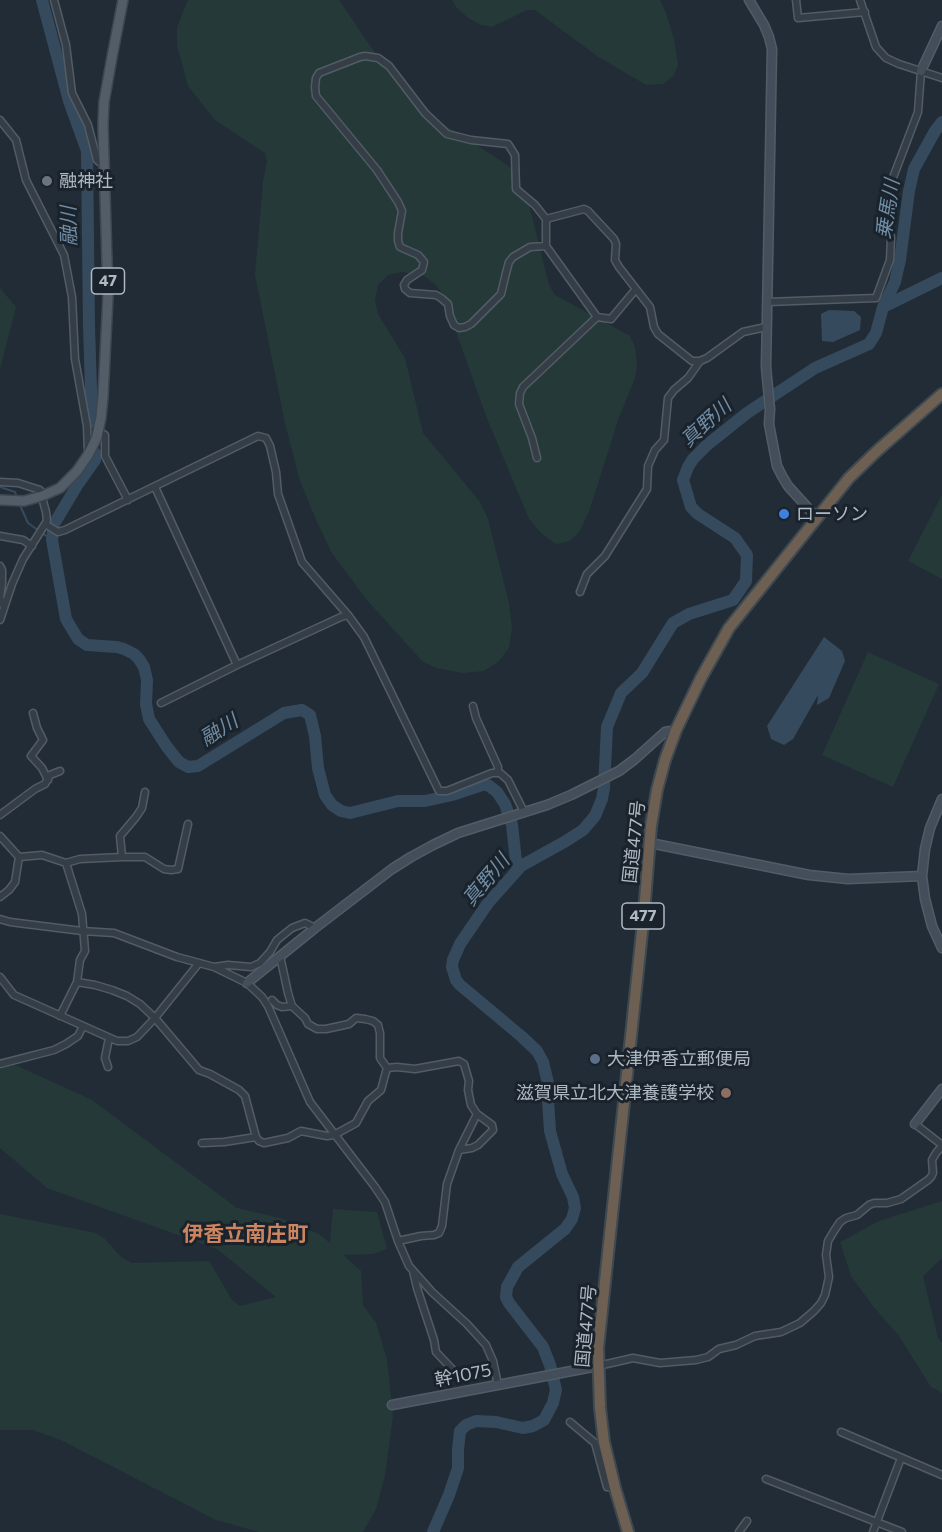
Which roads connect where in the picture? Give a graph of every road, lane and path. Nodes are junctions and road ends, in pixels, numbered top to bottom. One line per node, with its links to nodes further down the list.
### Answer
1 (54, 0): 11 (street)
2 (123, 0): 11 (main road, 47)
3 (749, 0): 15 (street)
4 (796, 0): 6 (street)
5 (860, 0): 6 (street)
6 (865, 12): 8 (street)
7 (942, 26): 8 (street)
8 (921, 71): 9 (street); 15 (street)
9 (942, 78)
10 (0, 120): 21 (street)
11 (103, 165): 20 (main road, 47)
12 (546, 219): 13 (street); 13 (street); 14 (street)
13 (546, 246): 16 (street)
14 (636, 289): 16 (street); 18 (street)
15 (767, 302): 17 (street)
16 (597, 317): 22 (street)
17 (766, 327): 18 (street); 28 (street)
18 (700, 361): 33 (street)
19 (942, 394): 28 (highway, 国道477号 / 477)
20 (98, 431): 21 (main road, 47); 27 (street)
21 (88, 455): 25 (main road, 47)
22 (537, 458)
23 (0, 482): 25 (street)
24 (155, 487): 27 (street); 35 (street); 37 (street)
25 (42, 496): 26 (main road, 47); 29 (street)
26 (0, 500)
27 (128, 500): 29 (street)
28 (818, 518): 41 (highway, 国道477号 / 477)
29 (45, 524): 31 (street)
30 (0, 536): 31 (street)
31 (32, 546): 34 (street)
32 (0, 566): 34 (street)
33 (580, 592)
34 (4, 607): 36 (street)
35 (348, 615): 37 (street); 43 (street)
36 (0, 620)
37 (237, 665): 38 (street)
38 (161, 704)
39 (473, 706): 43 (street)
40 (33, 713): 44 (street)
41 (676, 730): 47 (street); 51 (highway, 国道477号 / 477)
42 (60, 771): 44 (street)
43 (498, 773): 47 (street)
44 (48, 780): 48 (street)
45 (145, 792): 53 (street)
46 (942, 799): 55 (street)
47 (524, 812): 58 (street)
48 (0, 815)
49 (188, 824): 53 (street)
50 (0, 836): 52 (street)
51 (650, 843): 55 (street); 86 (highway, 国道477号 / 477)
52 (18, 857): 54 (street); 56 (street)
53 (122, 857): 54 (street)
54 (66, 863): 59 (street)
55 (922, 876): 60 (street)
56 (0, 897)
57 (0, 919): 59 (street)
58 (315, 928): 61 (street); 63 (street)
59 (82, 931): 62 (street); 65 (street)
60 (942, 948)
61 (280, 956): 66 (street); 68 (street)
62 (199, 963): 63 (street); 70 (street)
63 (214, 967): 66 (street)
64 (0, 977): 69 (street)
65 (77, 982): 69 (street); 70 (street)
66 (247, 983): 79 (street)
67 (272, 1000): 68 (street)
68 (292, 1006): 75 (street)
69 (60, 1016): 71 (street)
70 (155, 1018): 72 (street); 80 (street)
71 (83, 1026): 72 (street); 73 (street)
72 (109, 1038): 74 (street)
73 (0, 1064)
74 (108, 1067)
75 (387, 1068): 77 (street); 79 (street)
76 (942, 1089): 78 (street)
77 (477, 1114): 83 (street); 83 (street)
78 (915, 1124): 82 (street)
79 (334, 1135): 80 (street); 84 (street)
80 (256, 1137): 81 (street)
81 (202, 1143)
82 (942, 1146): 86 (street)
83 (459, 1150): 84 (street)
84 (398, 1241): 85 (street)
85 (413, 1271): 87 (street); 88 (street)
86 (598, 1366): 88 (street, 幹1075); 95 (highway, 国道477号 / 477)
87 (453, 1370)
88 (498, 1385): 89 (street, 幹1075)
89 (392, 1405)
90 (570, 1422): 95 (street)
91 (841, 1432): 92 (street)
92 (901, 1458): 93 (street); 97 (street)
93 (942, 1475)
94 (766, 1479): 97 (street)
95 (615, 1488): 98 (highway, 国道477号 / 477)
96 (747, 1521): 100 (street)
97 (876, 1522): 101 (street); 102 (street)
98 (626, 1528): 99 (street)
99 (634, 1532)
100 (739, 1532)
101 (873, 1532)
102 (902, 1532)

